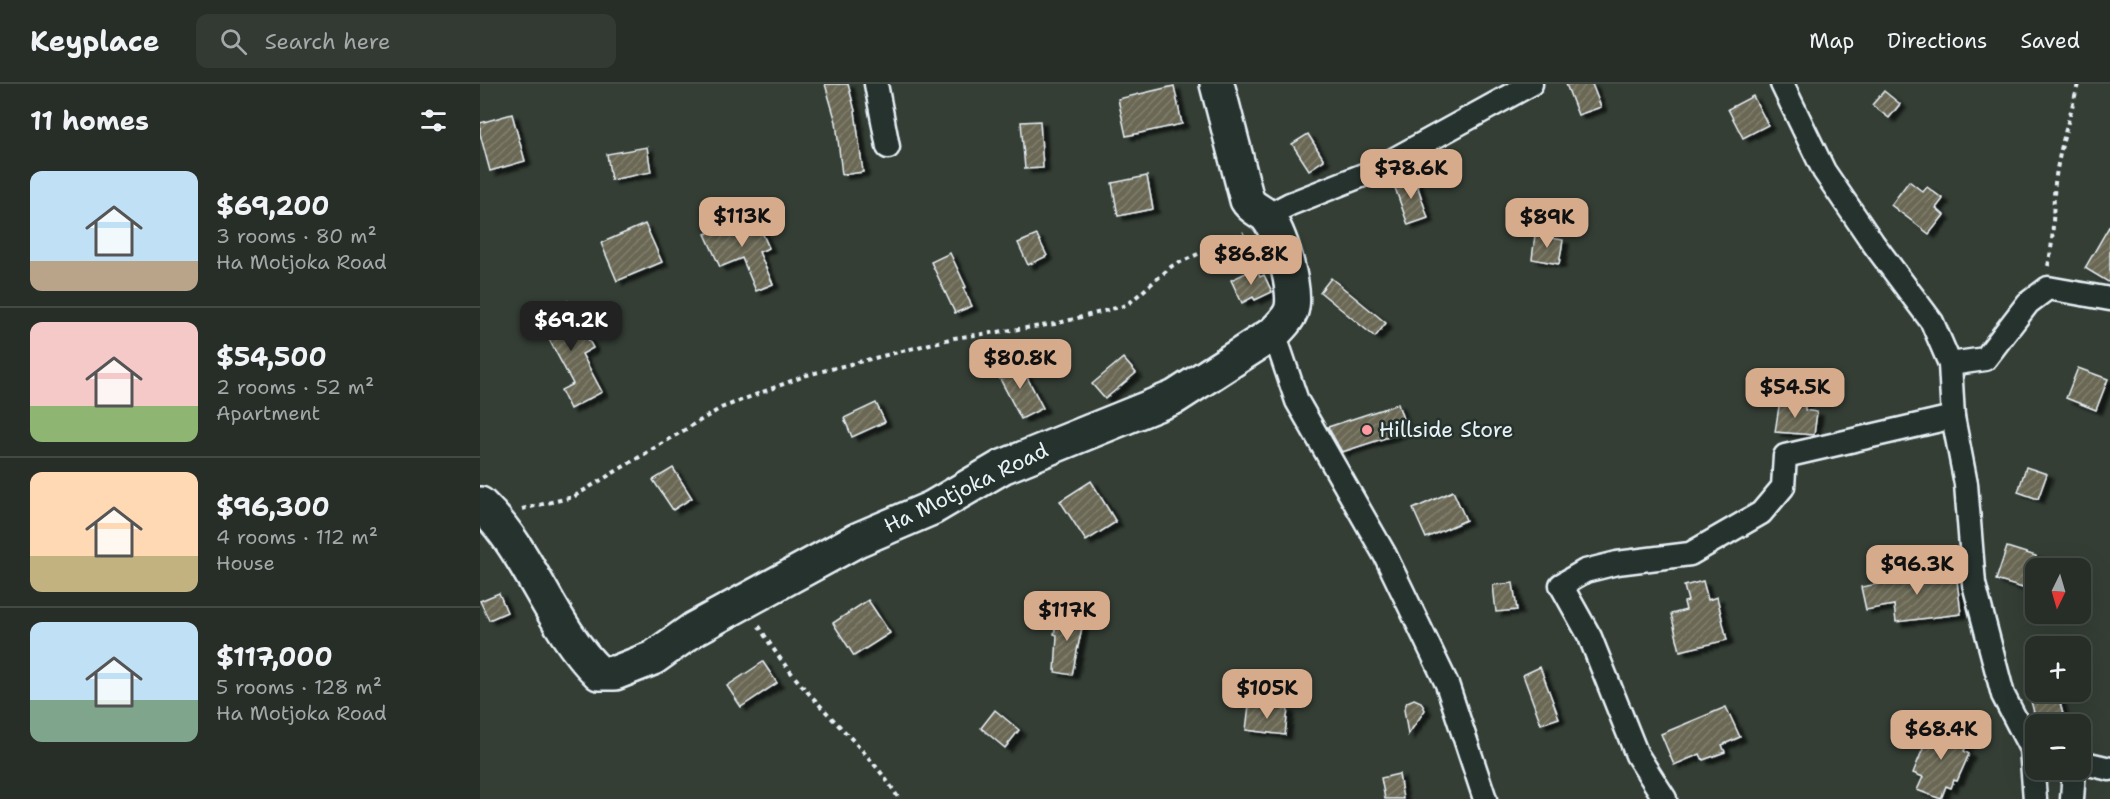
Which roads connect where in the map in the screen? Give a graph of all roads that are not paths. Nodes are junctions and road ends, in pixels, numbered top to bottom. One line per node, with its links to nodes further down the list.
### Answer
1 (876, 84): 5 (street)
2 (1217, 84): 6 (street, Ha Motjoka Road)
3 (1531, 84): 6 (street)
4 (1782, 84): 9 (street)
5 (888, 147)
6 (1267, 216): 8 (street, Ha Motjoka Road)
7 (2110, 299): 9 (street)
8 (1274, 333): 11 (street, Ha Motjoka Road); 17 (street)
9 (1950, 364): 10 (street)
10 (1953, 417): 12 (street); 18 (street)
11 (486, 510)
12 (2025, 735)
13 (2091, 765): 14 (street)
14 (2110, 769)
15 (2034, 780): 19 (street)
16 (2073, 780): 20 (street)
17 (1485, 799)
18 (1665, 799)
19 (2035, 799)
20 (2072, 799)

